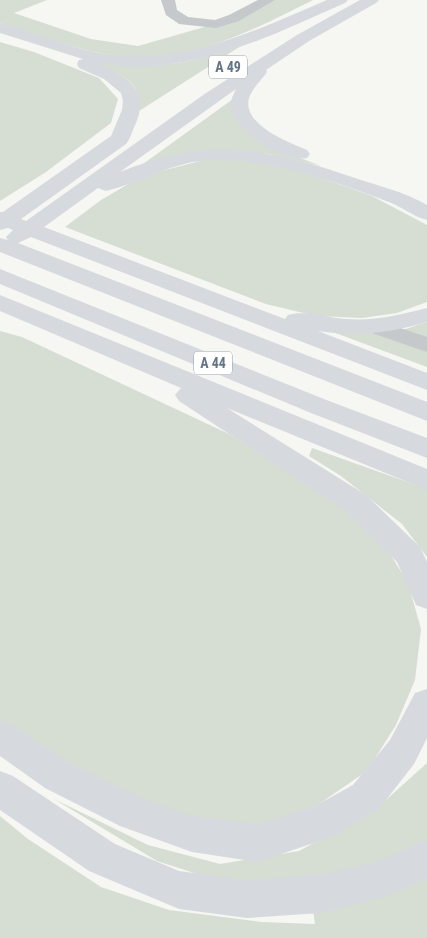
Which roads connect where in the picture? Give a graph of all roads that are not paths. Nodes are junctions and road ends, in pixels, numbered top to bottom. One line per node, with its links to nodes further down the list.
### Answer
1 (168, 0): 2 (street)
2 (268, 0)
3 (340, 0): 5 (highway); 8 (highway, A 49)
4 (371, 0): 7 (highway, A 49)
5 (0, 28)
6 (0, 37): 10 (highway)
7 (281, 53): 11 (highway, A 49); 12 (highway)
8 (244, 57)
9 (142, 124): 10 (highway)
10 (119, 140): 15 (highway)
11 (88, 189): 13 (highway); 17 (highway)
12 (427, 198)
13 (427, 214)
14 (0, 218): 19 (highway)
15 (0, 224)
16 (0, 244): 26 (highway, A 44)
17 (0, 250)
18 (0, 276): 27 (highway, A 44)
19 (198, 294): 22 (highway); 25 (highway)
20 (0, 302): 24 (highway)
21 (427, 315): 22 (highway)
22 (377, 327): 23 (street)
23 (427, 345)
24 (130, 358): 28 (highway); 29 (highway)
25 (427, 382)
26 (427, 412)
27 (427, 448)
28 (427, 480)
29 (427, 596)
30 (427, 704): 31 (highway)
31 (0, 736)
32 (0, 788): 33 (highway)
33 (427, 858)

